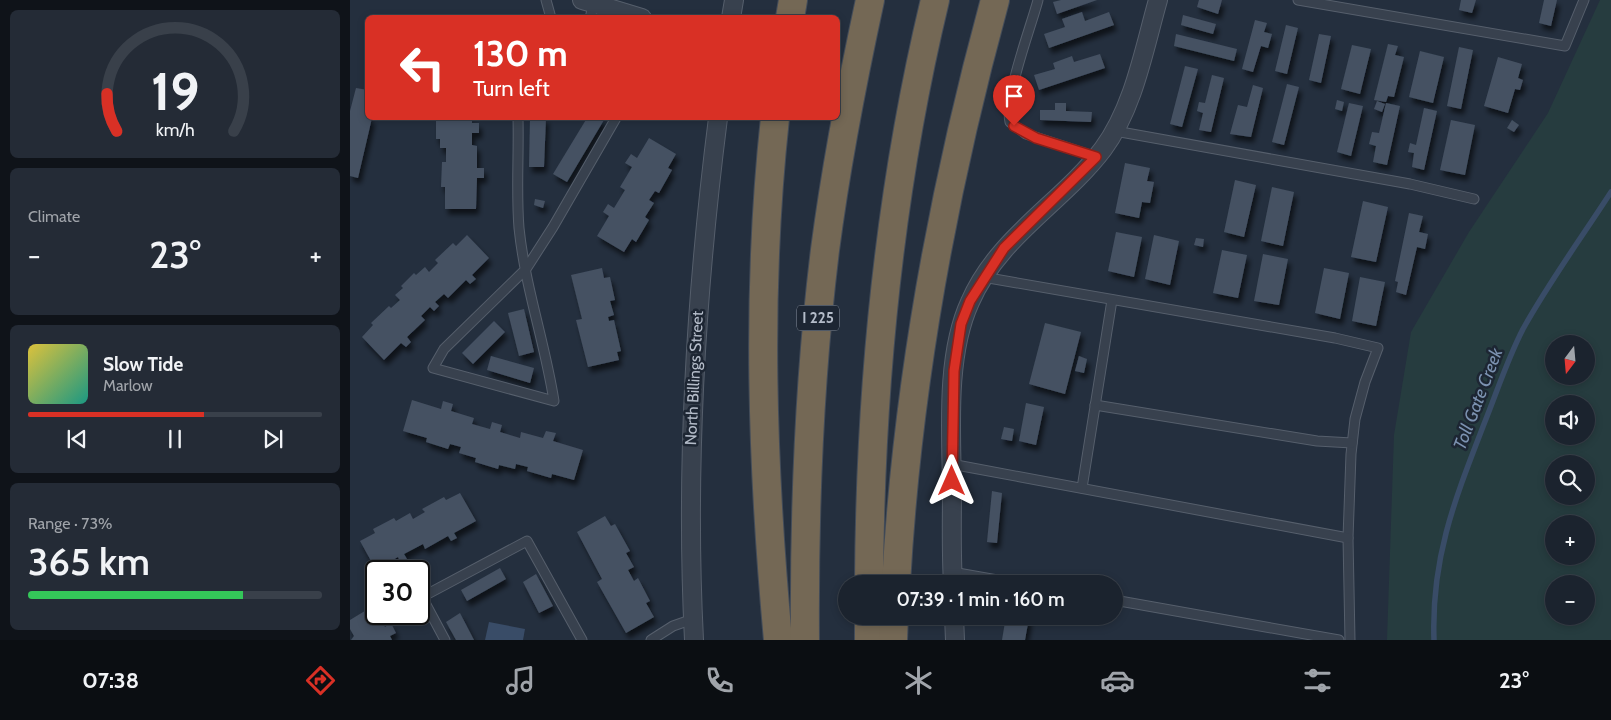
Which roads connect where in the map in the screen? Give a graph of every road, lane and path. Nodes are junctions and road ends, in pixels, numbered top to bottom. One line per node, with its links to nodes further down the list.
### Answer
1 (546, 0): 12 (lane)
2 (734, 0): 14 (street)
3 (793, 0): 15 (highway)
4 (870, 0): 44 (highway, I 225)
5 (935, 0): 31 (highway)
6 (996, 0): 32 (highway)
7 (1038, 0): 21 (lane)
8 (1158, 0): 20 (street)
9 (1298, 0): 10 (lane)
10 (1584, 0)
11 (588, 7): 13 (street)
12 (550, 15)
13 (627, 15)
14 (732, 15)
15 (790, 15)
16 (518, 120): 23 (lane)
17 (615, 120): 23 (lane)
18 (718, 120): 35 (street, North Billings Street)
19 (775, 120): 43 (highway)
20 (1115, 131): 21 (street); 22 (lane)
21 (1096, 157): 24 (street)
22 (1474, 200)
23 (526, 269): 23 (lane)
24 (983, 277): 25 (lane); 28 (street)
25 (1112, 300): 26 (lane); 27 (lane)
26 (1095, 406): 27 (lane); 29 (lane)
27 (1352, 442): 30 (lane)
28 (951, 464): 29 (lane); 33 (street)
29 (1082, 488): 30 (lane)
30 (1348, 538): 49 (lane)
31 (868, 575)
32 (897, 575)
33 (952, 575)
34 (1123, 602): 48 (lane)
35 (693, 619): 41 (lane); 42 (street, North Billings Street)
36 (868, 625): 45 (highway)
37 (894, 625): 46 (highway)
38 (954, 625): 47 (street)
39 (445, 640): 40 (lane)
40 (582, 640)
41 (651, 640)
42 (694, 640)
43 (778, 640)
44 (805, 640)
45 (869, 640)
46 (893, 640)
47 (955, 640)
48 (1339, 640)
49 (1350, 640)

